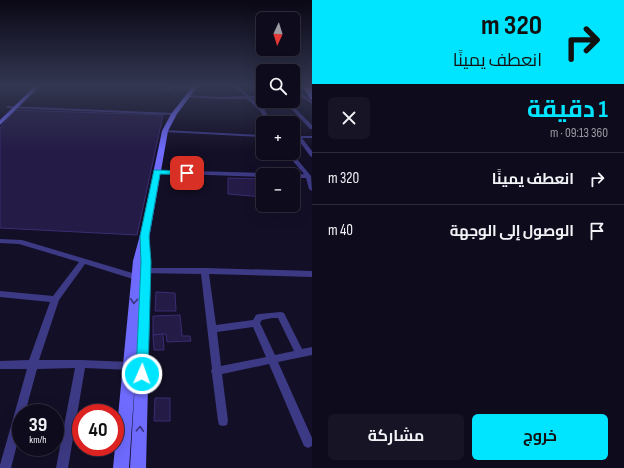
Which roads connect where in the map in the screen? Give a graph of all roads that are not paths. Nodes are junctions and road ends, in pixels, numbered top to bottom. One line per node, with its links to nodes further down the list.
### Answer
1 (10, 108): 9 (street)
2 (10, 108): 10 (street)
3 (31, 108): 7 (street)
4 (178, 108): 7 (street)
5 (260, 108): 8 (street)
6 (293, 108): 11 (street)
7 (174, 114): 12 (street)
8 (266, 116)
9 (0, 117)
10 (0, 123)
11 (312, 128)
12 (166, 131): 13 (street); 19 (street)
13 (256, 136)
14 (300, 137): 15 (street)
15 (312, 137)
16 (300, 142): 17 (street)
17 (312, 155)
18 (295, 160): 22 (street)
19 (157, 172): 20 (street); 27 (street)
20 (256, 175)
21 (300, 176): 22 (street)
22 (308, 176): 23 (street)
23 (312, 189)
24 (0, 241): 25 (street)
25 (83, 262): 27 (street); 30 (street)
26 (205, 271): 27 (street); 28 (street); 32 (street)
27 (139, 273): 39 (street, one-way to 39); 46 (street, one-way to 27)
28 (312, 274)
29 (0, 294): 30 (street)
30 (55, 299): 36 (street)
31 (256, 323): 32 (street); 34 (street); 35 (street)
32 (212, 329): 40 (street)
33 (312, 351): 34 (street)
34 (300, 354): 35 (street)
35 (273, 360): 40 (street); 42 (street)
36 (33, 364): 37 (street); 38 (street); 43 (street)
37 (81, 364): 39 (street); 44 (street)
38 (0, 365)
39 (130, 366): 45 (street)
40 (216, 370): 41 (street)
41 (223, 421)
42 (308, 442)
43 (5, 468)
44 (62, 468)
45 (121, 468)
46 (138, 468)

